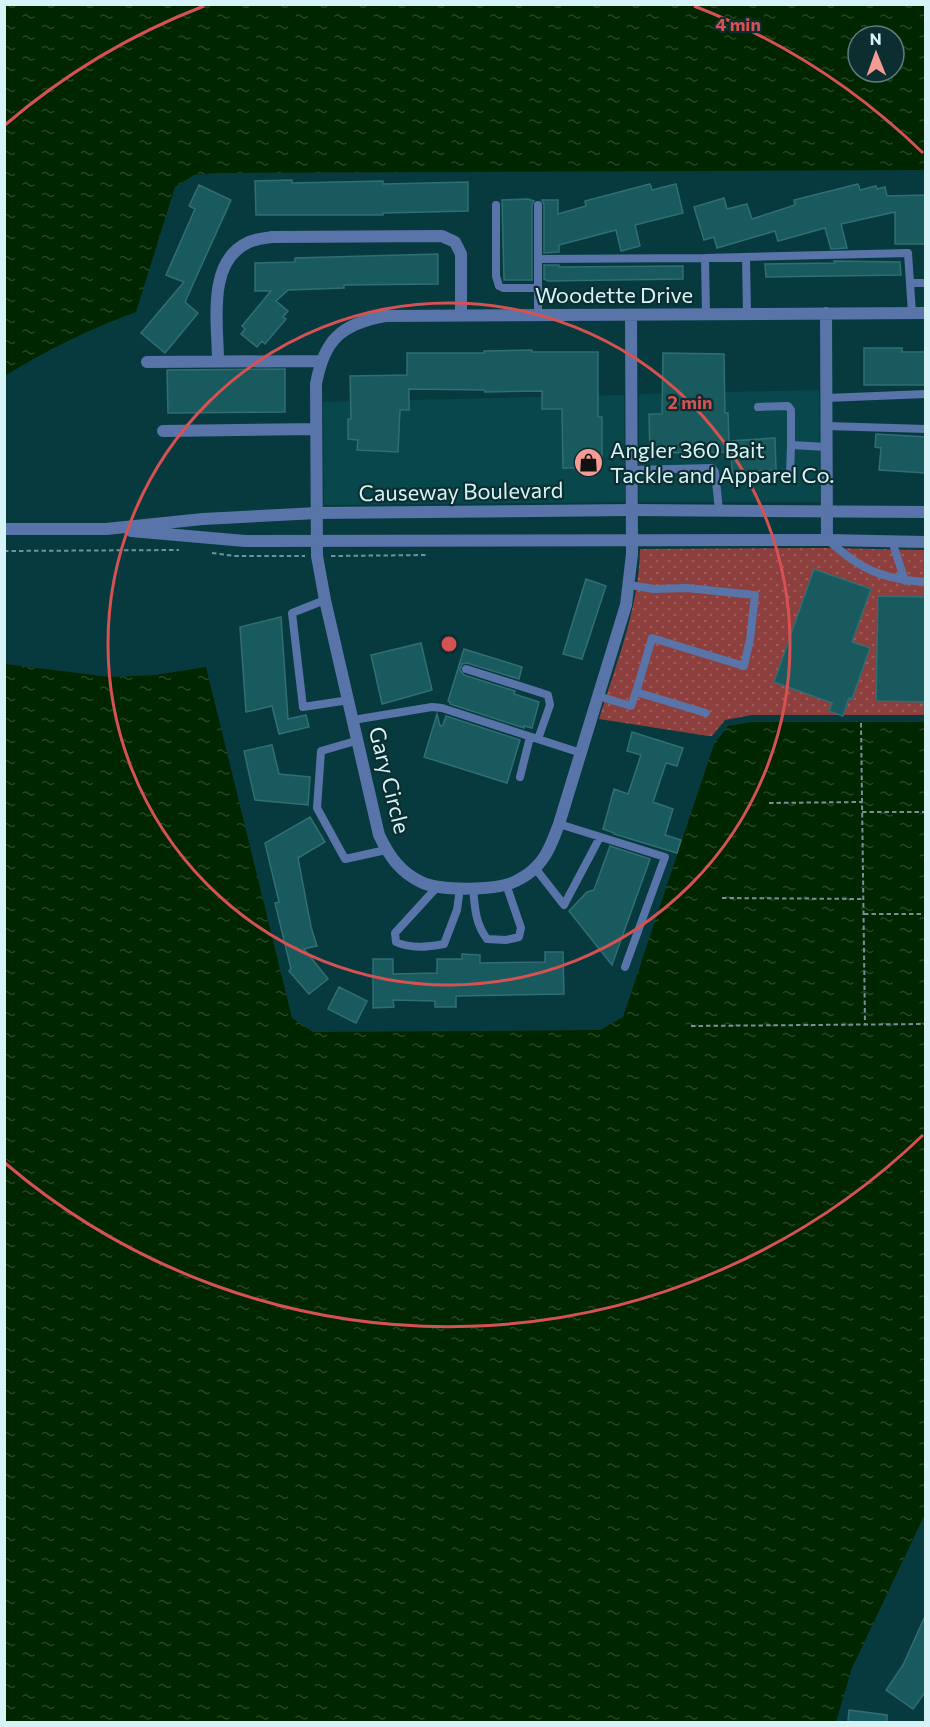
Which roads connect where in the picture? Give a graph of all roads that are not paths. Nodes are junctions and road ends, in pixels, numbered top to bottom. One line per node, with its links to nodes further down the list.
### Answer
1 (496, 205): 8 (lane)
2 (538, 205): 5 (lane)
3 (746, 257): 4 (lane); 6 (lane); 13 (lane)
4 (705, 258): 5 (lane); 12 (lane)
5 (538, 259): 8 (lane)
6 (910, 283): 7 (lane); 10 (lane)
7 (926, 283)
8 (538, 288): 15 (lane)
9 (826, 313): 10 (street, Woodette Drive); 13 (street, Woodette Drive); 21 (street)
10 (912, 313): 11 (street, Woodette Drive)
11 (926, 313)
12 (706, 314): 13 (street, Woodette Drive); 16 (street, Woodette Drive)
13 (747, 314)
14 (461, 315): 15 (street, Woodette Drive); 17 (street); 18 (street, Woodette Drive)
15 (538, 315): 16 (street, Woodette Drive)
16 (631, 315): 29 (street, Gary Circle)
17 (218, 361): 18 (street); 19 (street)
18 (320, 361): 24 (street, Gary Circle)
19 (147, 362)
20 (926, 394): 21 (lane)
21 (826, 398): 23 (street)
22 (758, 407): 27 (lane)
23 (826, 426): 25 (lane); 28 (street)
24 (316, 429): 26 (street); 35 (street, Gary Circle)
25 (926, 429)
26 (163, 431)
27 (791, 446): 28 (lane); 30 (lane)
28 (827, 447): 33 (street)
29 (632, 470): 31 (street, Gary Circle); 32 (lane)
30 (790, 475)
31 (632, 510): 32 (street, Causeway Boulevard); 35 (street, Causeway Boulevard); 38 (street, Gary Circle)
32 (719, 510): 33 (street, Causeway Boulevard)
33 (827, 510): 34 (street, Causeway Boulevard); 39 (street)
34 (926, 512)
35 (316, 513): 37 (street, Causeway Boulevard); 41 (street, Gary Circle)
36 (4, 529): 37 (street, Causeway Boulevard)
37 (106, 529): 41 (street, Causeway Boulevard)
38 (632, 540): 39 (street, Causeway Boulevard); 41 (street, Causeway Boulevard); 45 (street, Gary Circle)
39 (827, 540): 40 (street, Causeway Boulevard); 43 (lane)
40 (892, 541): 42 (street, Causeway Boulevard); 43 (lane)
41 (317, 542): 46 (street, Gary Circle)
42 (926, 542)
43 (905, 581): 44 (lane)
44 (926, 582)
45 (630, 585): 48 (lane); 49 (street, Gary Circle)
46 (325, 600): 50 (street, Gary Circle); 50 (lane)
47 (466, 669): 53 (lane)
48 (636, 692): 49 (lane); 51 (lane)
49 (598, 696): 55 (street, Gary Circle)
50 (349, 700): 52 (street, Gary Circle)
51 (706, 713)
52 (353, 720): 53 (lane); 54 (street, Gary Circle)
53 (534, 738): 55 (lane); 56 (lane)
54 (359, 740): 59 (street, Gary Circle); 59 (lane)
55 (581, 753): 57 (street, Gary Circle)
56 (520, 777)
57 (559, 824): 58 (lane); 60 (street, Gary Circle)
58 (600, 837): 60 (lane); 65 (lane)
59 (386, 850): 62 (street, Gary Circle)
60 (535, 868): 61 (street, Gary Circle)
61 (506, 884): 64 (street, Gary Circle); 64 (lane)
62 (438, 886): 63 (street, Gary Circle); 63 (lane)
63 (460, 888): 64 (street, Gary Circle)
64 (473, 888)
65 (626, 967)

